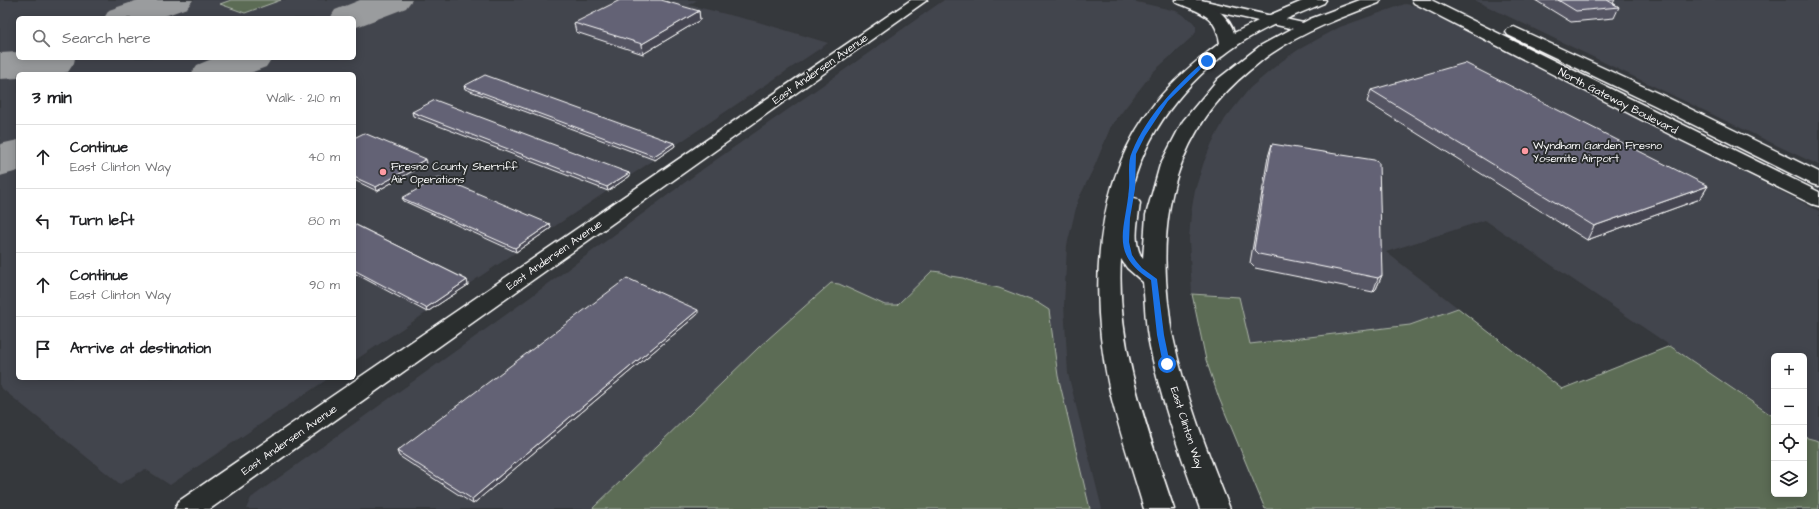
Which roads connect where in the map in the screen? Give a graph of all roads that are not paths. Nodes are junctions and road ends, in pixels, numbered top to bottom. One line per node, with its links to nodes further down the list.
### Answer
1 (920, 0): 14 (street, East Andersen Avenue)
2 (1183, 0): 7 (street); 9 (main road)
3 (1319, 0): 7 (main road)
4 (1374, 0): 8 (main road, East Clinton Way)
5 (1419, 0): 12 (main road, North Gateway Boulevard)
6 (1447, 0): 11 (main road, North Gateway Boulevard)
7 (1272, 20): 8 (street); 9 (main road)
8 (1303, 27): 13 (main road, East Clinton Way)
9 (1228, 45): 10 (main road)
10 (1134, 154): 13 (main road); 15 (main road)
11 (1819, 180)
12 (1819, 200)
13 (1154, 279): 16 (main road, East Clinton Way)
14 (189, 509)
15 (1159, 509)
16 (1215, 509)

